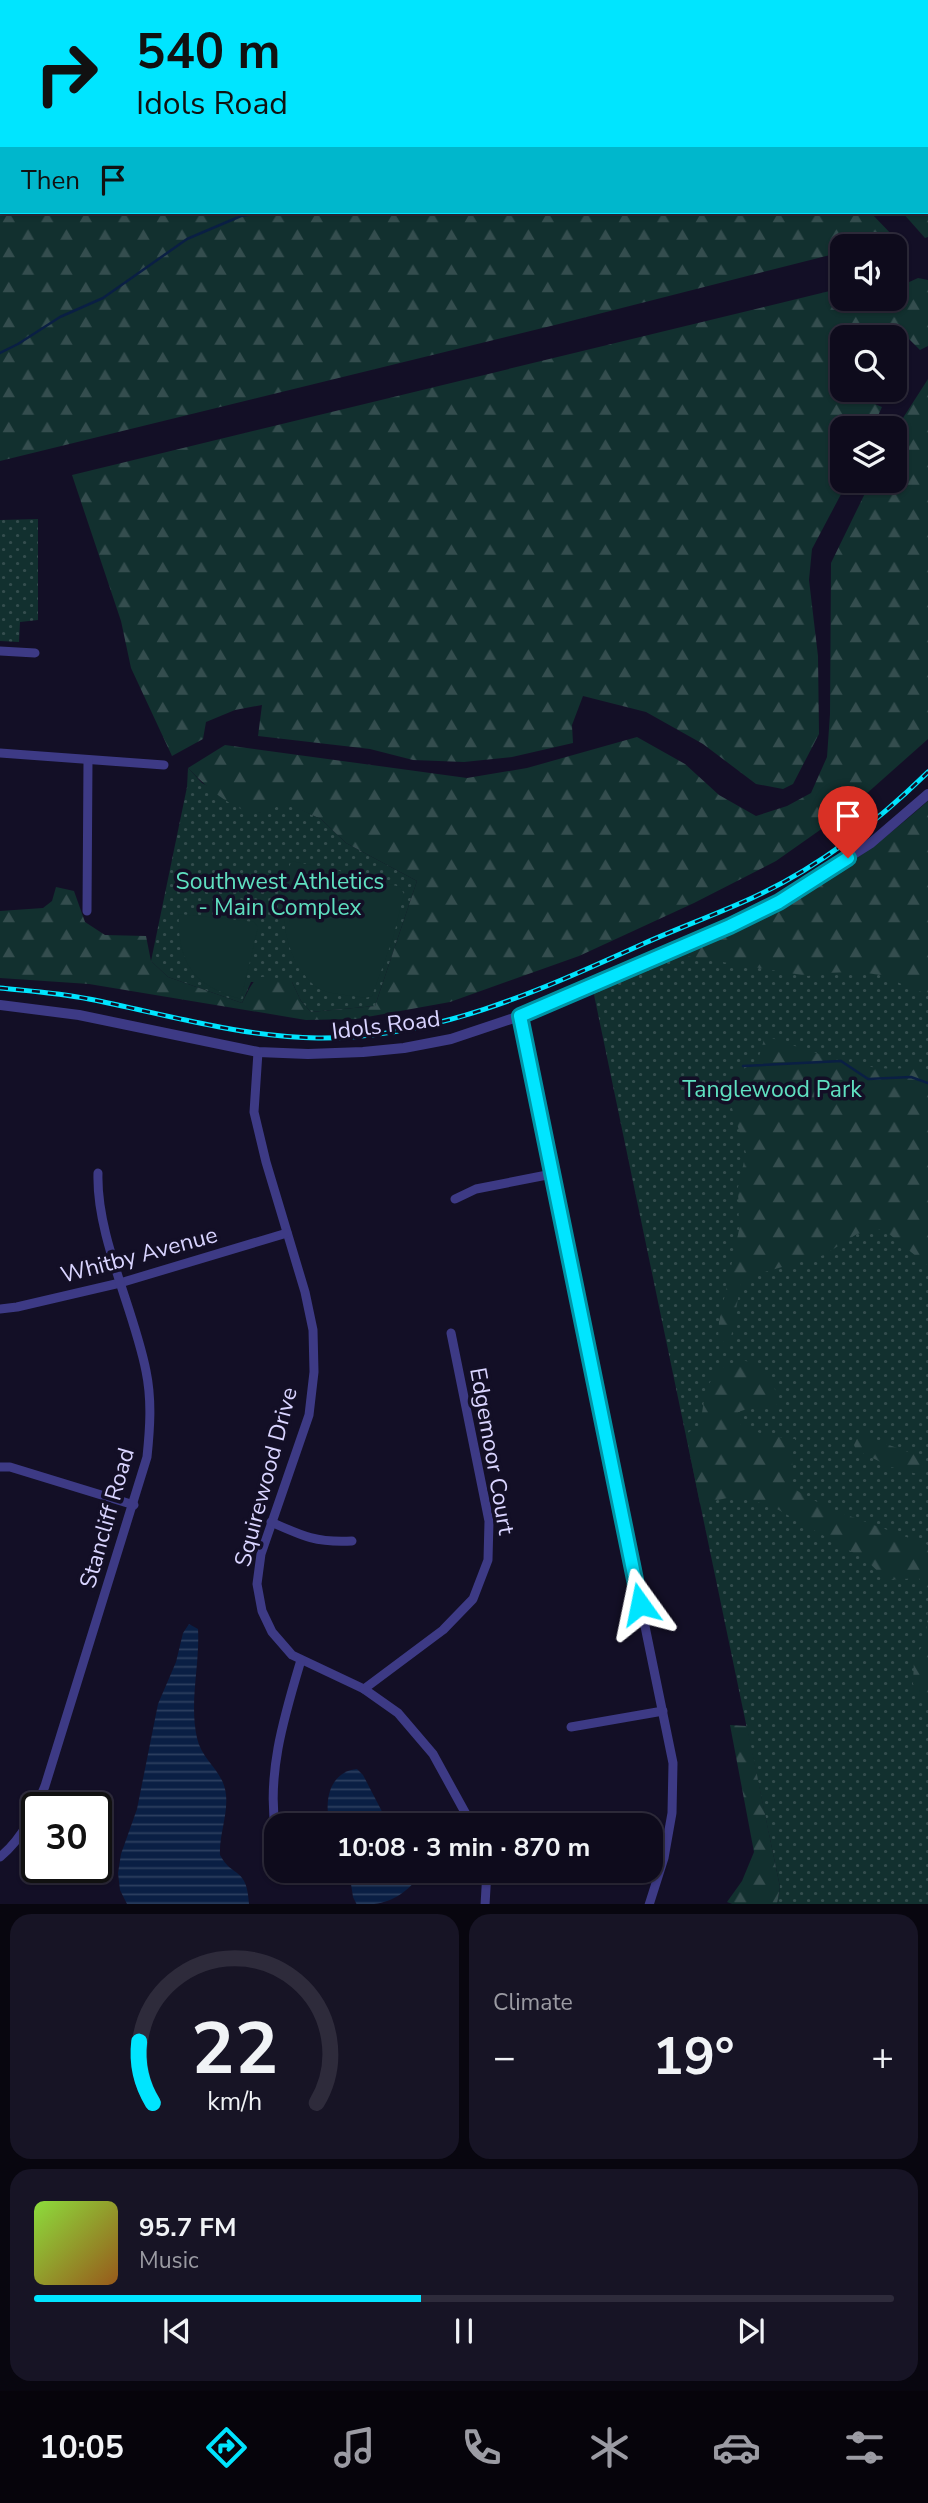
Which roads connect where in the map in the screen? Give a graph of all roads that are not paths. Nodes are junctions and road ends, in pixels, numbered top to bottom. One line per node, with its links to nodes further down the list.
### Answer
1 (0, 651): 2 (street)
2 (35, 653)
3 (0, 753): 4 (street)
4 (88, 760): 5 (street); 7 (street)
5 (164, 765)
6 (928, 794): 9 (street, Idols Road)
7 (87, 911)
8 (0, 1005): 10 (street, Idols Road)
9 (520, 1016): 10 (street, Idols Road); 12 (street)
10 (258, 1052): 14 (street, Squirewood Drive)
11 (98, 1173): 15 (street, Stancliff Road)
12 (552, 1174): 13 (street); 24 (street)
13 (455, 1199)
14 (287, 1233): 15 (street, Whitby Avenue); 20 (street, Squirewood Drive)
15 (120, 1283): 16 (street, Whitby Avenue); 19 (street, Stancliff Road)
16 (0, 1309)
17 (451, 1333): 23 (street, Edgemoor Court)
18 (0, 1466): 19 (street)
19 (134, 1504): 28 (street, Stancliff Road)
20 (271, 1522): 21 (street); 22 (street, Squirewood Drive)
21 (352, 1541)
22 (301, 1660): 23 (street, Squirewood Drive); 26 (street)
23 (364, 1689): 27 (street, Squirewood Drive)
24 (663, 1711): 25 (street); 31 (street)
25 (571, 1727)
26 (274, 1813)
27 (465, 1813)
28 (0, 1857)
29 (486, 1883): 30 (street)
30 (485, 1904)
31 (649, 1904)

